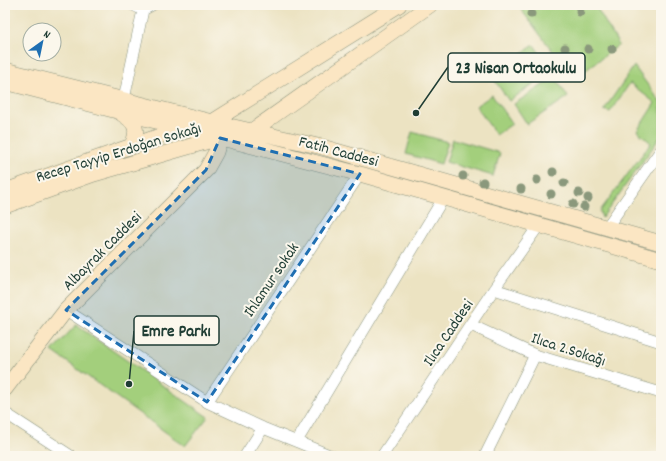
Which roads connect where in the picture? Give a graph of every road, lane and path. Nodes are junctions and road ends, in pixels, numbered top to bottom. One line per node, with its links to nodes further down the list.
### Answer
1 (399, 5): 7 (main road)
2 (430, 5): 9 (main road)
3 (143, 7): 6 (street)
4 (5, 70): 6 (main road, Fatih Caddesi)
5 (5, 82): 6 (main road, Fatih Caddesi)
6 (121, 106): 7 (main road, Fatih Caddesi); 8 (main road, Fatih Caddesi); 11 (main road)
7 (212, 122): 8 (main road, Recep Tayyip Erdoğan Sokağı); 9 (main road, Fatih Caddesi)
8 (182, 128): 10 (main road, Fatih Caddesi); 11 (main road, Recep Tayyip Erdoğan Sokağı)
9 (253, 130): 10 (main road, Recep Tayyip Erdoğan Sokağı); 18 (main road, Fatih Caddesi)
10 (220, 138): 13 (main road, Fatih Caddesi); 16 (main road, Recep Tayyip Erdoğan Sokağı); 22 (main road, Albayrak Caddesi)
11 (131, 147): 14 (main road, Recep Tayyip Erdoğan Sokağı)
12 (661, 150): 18 (street)
13 (360, 174): 15 (main road, Fatih Caddesi); 28 (street, Ihlamur sokak)
14 (5, 191)
15 (444, 197): 17 (main road, Fatih Caddesi); 31 (street)
16 (5, 206)
17 (539, 225): 20 (main road, Fatih Caddesi); 21 (street, Ilıca Caddesi)
18 (607, 227): 19 (main road, Fatih Caddesi)
19 (661, 243)
20 (661, 260)
21 (494, 288): 23 (street, Ilıca Caddesi); 24 (street)
22 (66, 310): 26 (main road, Albayrak Caddesi); 28 (street)
23 (471, 325): 25 (street, Ilıca 2.Sokağı); 35 (street, Ilıca Caddesi)
24 (661, 342)
25 (534, 355): 27 (street, Ilıca 2.Sokağı); 36 (street)
26 (5, 389)
27 (661, 394)
28 (207, 402): 30 (street)
29 (5, 413): 32 (street)
30 (264, 428): 31 (street); 33 (street)
31 (297, 441): 34 (street)
32 (71, 456)
33 (245, 456)
34 (332, 456)
35 (382, 456)
36 (486, 456)

